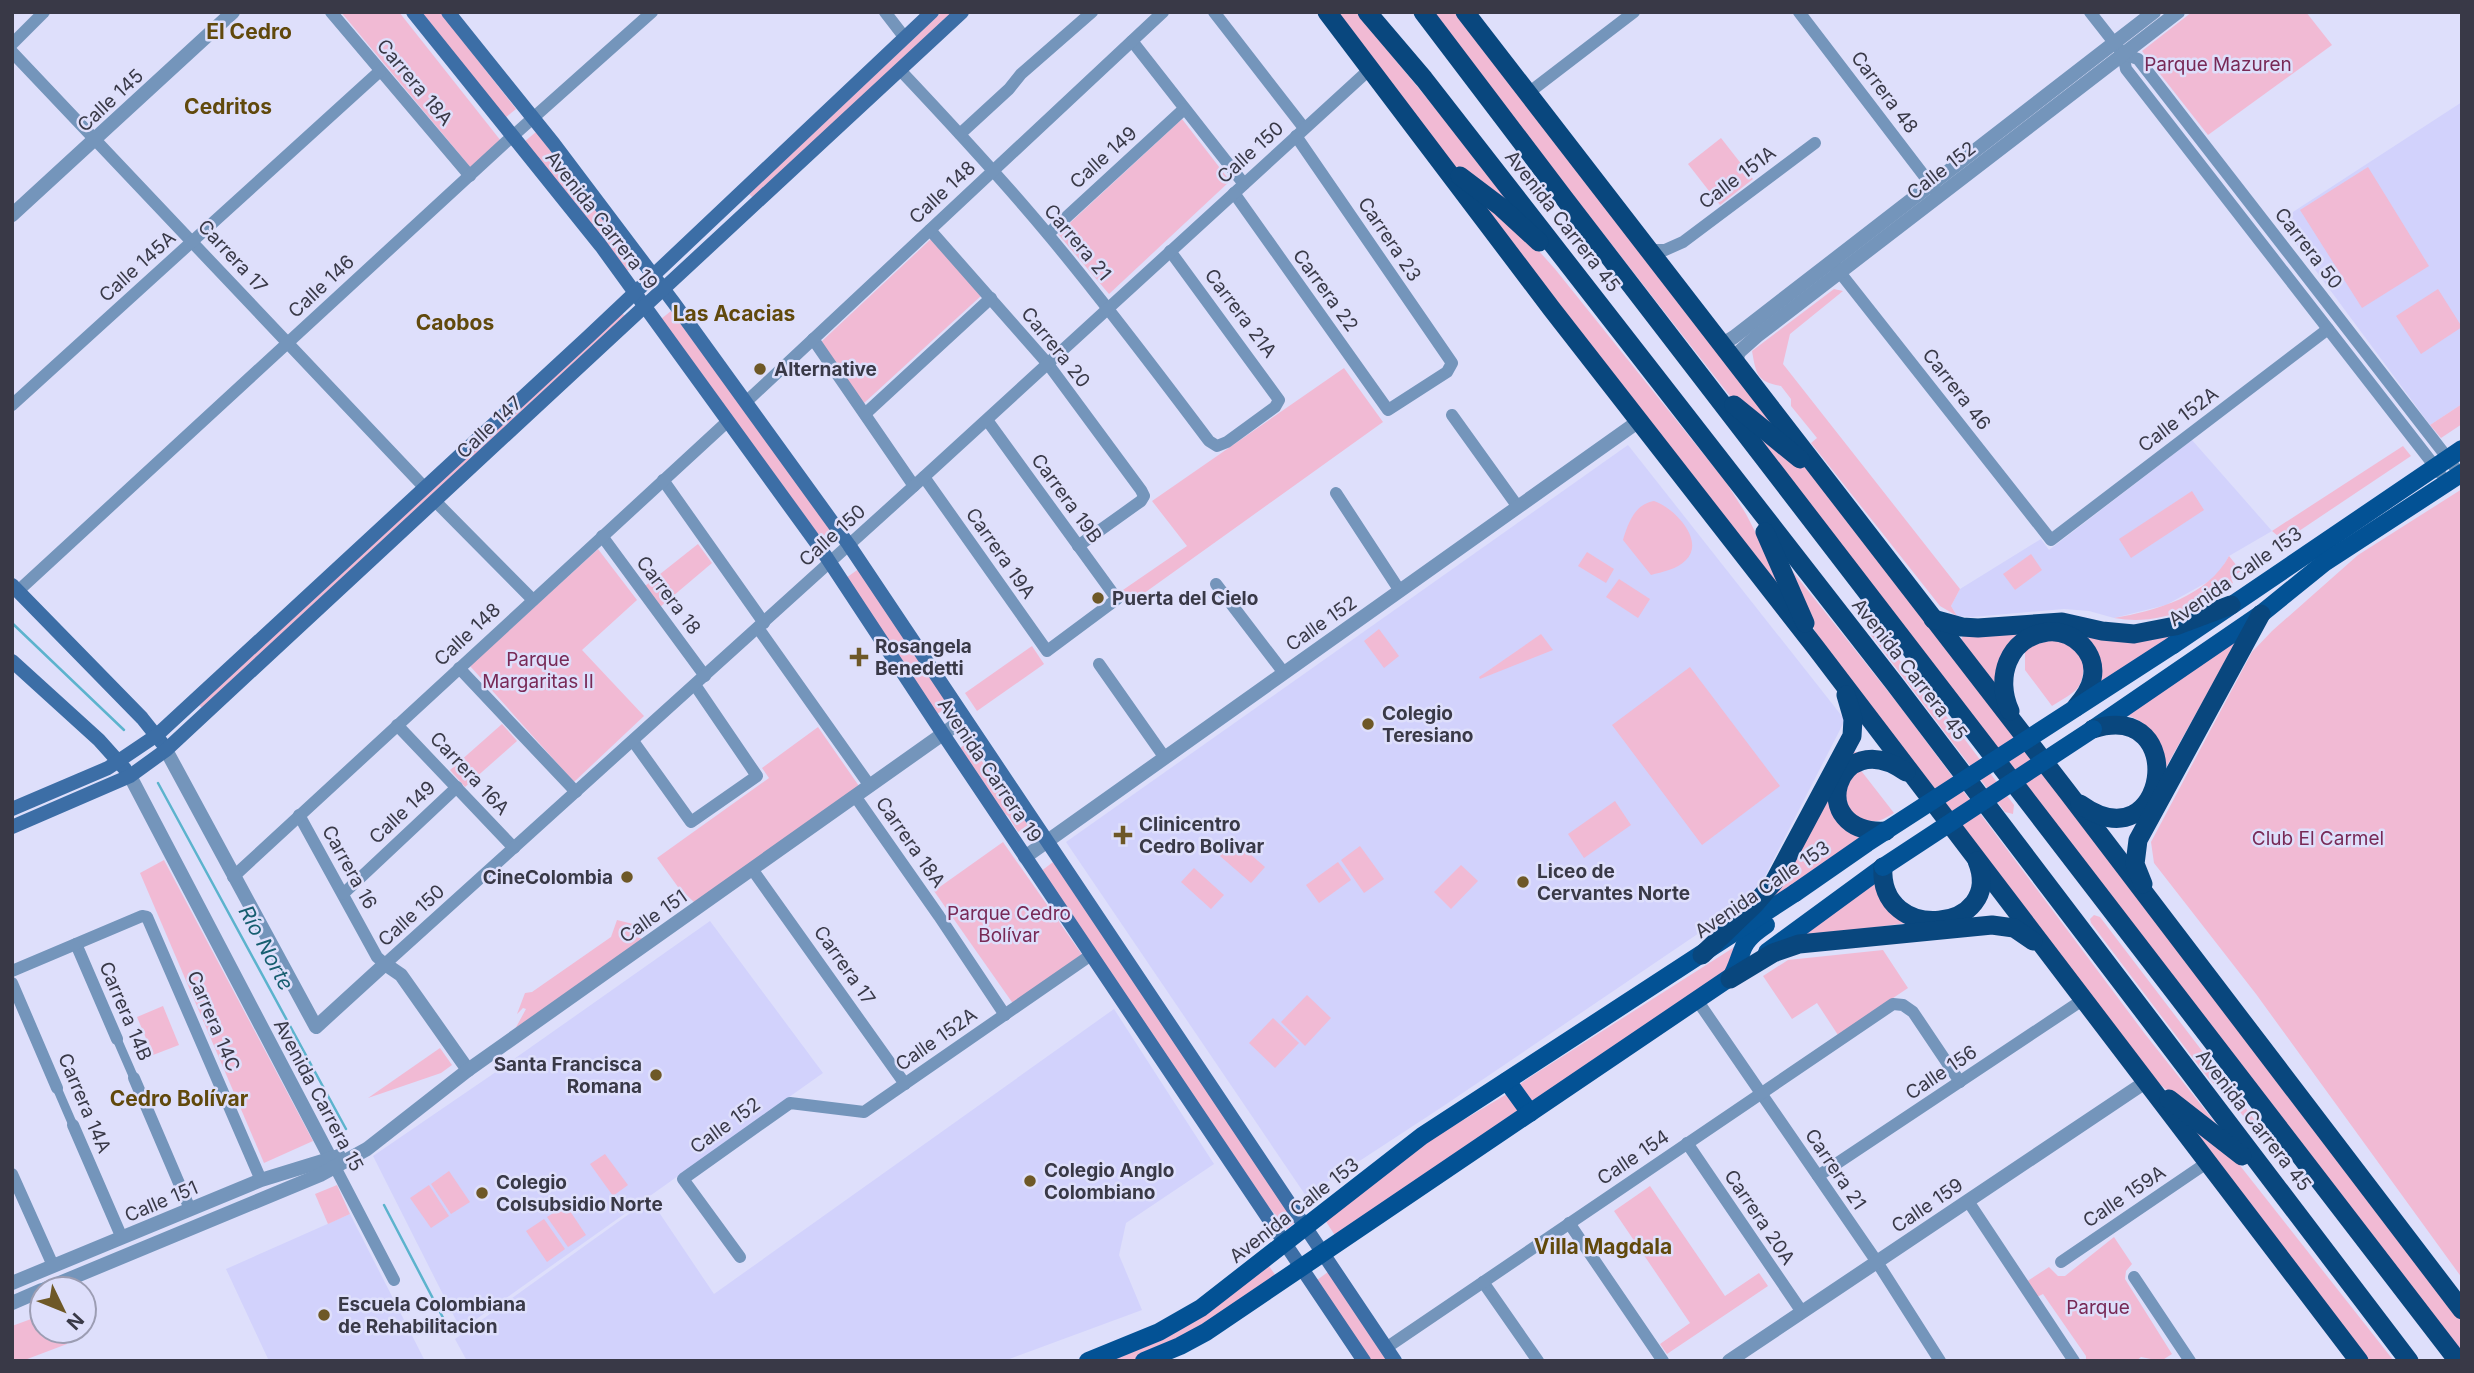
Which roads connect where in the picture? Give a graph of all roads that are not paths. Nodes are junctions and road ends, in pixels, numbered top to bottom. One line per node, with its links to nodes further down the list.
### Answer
1 (44, 12): 24 (street)
2 (233, 12): 36 (street, Calle 145)
3 (331, 12): 29 (street, Carrera 18A)
4 (413, 12): 35 (main road, Avenida Carrera 19)
5 (448, 12): 32 (main road, Avenida Carrera 19)
6 (652, 12): 32 (street, Calle 146)
7 (885, 12): 22 (street)
8 (932, 12): 22 (main road, Calle 147)
9 (962, 12): 28 (main road, Calle 147)
10 (1092, 12): 34 (street)
11 (1163, 12): 23 (street, Calle 148)
12 (1214, 12): 33 (street, Carrera 23)
13 (1327, 12): 27 (highway)
14 (1367, 12): 56 (highway, Avenida Carrera 45)
15 (1423, 12): 68 (highway, Avenida Carrera 45)
16 (1465, 12): 30 (highway)
17 (1633, 12): 30 (street)
18 (1799, 12): 42 (street, Carrera 48)
19 (2090, 12): 25 (street, Carrera 50)
20 (2154, 12): 25 (street, Calle 152)
21 (2178, 12): 25 (street, Calle 152)
22 (905, 38): 44 (main road, Calle 147)
23 (1132, 41): 31 (street); 39 (street, Calle 148)
24 (12, 44)
25 (2118, 49): 42 (street, Calle 152); 62 (street, Carrera 50); 78 (street, Carrera 50)
26 (12, 51): 36 (street, Carrera 17)
27 (1370, 69): 33 (street, Calle 150); 38 (highway)
28 (900, 70): 34 (street, Carrera 21); 45 (main road, Calle 147)
29 (380, 71): 40 (street, Carrera 18A); 49 (street, Calle 145A)
30 (1527, 94): 51 (highway)
31 (1184, 109): 41 (street); 48 (street, Calle 149)
32 (534, 119): 35 (street, Calle 146); 54 (main road, Avenida Carrera 19)
33 (1300, 132): 41 (street, Calle 150); 71 (street, Carrera 23)
34 (960, 134): 39 (street, Carrera 21)
35 (513, 136): 40 (street, Calle 146); 58 (main road, Avenida Carrera 19)
36 (96, 139): 46 (street, Calle 145); 49 (street, Carrera 17)
37 (1815, 143): 50 (street, Calle 151A)
38 (1435, 155): 56 (highway); 76 (highway)
39 (993, 171): 47 (street, Calle 148); 48 (street, Carrera 21)
40 (470, 176): 64 (street, Calle 146)
41 (1244, 184): 43 (street, Calle 150)
42 (1935, 190): 53 (street, Calle 152)
43 (1234, 193): 52 (street, Calle 150); 71 (street, Carrera 22)
44 (739, 195): 45 (main road); 54 (main road, Calle 147)
45 (751, 209): 57 (main road, Calle 147)
46 (12, 215)
47 (930, 230): 59 (street, Carrera 20); 63 (street, Calle 148)
48 (1048, 234): 61 (street, Carrera 21)
49 (193, 242): 64 (street, Carrera 17); 70 (street, Calle 145A)
50 (1683, 242): 51 (street, Calle 151A); 55 (street)
51 (1648, 250): 55 (highway)
52 (1170, 251): 61 (street, Calle 150); 77 (street, Carrera 21A)
53 (1836, 267): 65 (street, Calle 152); 66 (street, Calle 152); 89 (street, Carrera 46)
54 (653, 276): 57 (main road, Avenida Carrera 19); 58 (main road, Calle 147)
55 (1670, 278): 65 (highway)
56 (1581, 282): 86 (highway, Avenida Carrera 45)
57 (664, 290): 60 (main road, Calle 147); 69 (main road, Avenida Carrera 19)
58 (635, 293): 60 (main road, Avenida Carrera 19); 83 (main road, Calle 147)
59 (991, 298): 67 (street, Carrera 20); 72 (street)
60 (646, 307): 75 (main road, Avenida Carrera 19); 85 (main road, Calle 147)
61 (1108, 308): 67 (street, Calle 150); 77 (street, Carrera 21)
62 (2328, 329): 78 (street, Carrera 50); 89 (street, Calle 152A)
63 (813, 339): 69 (street, Calle 148); 72 (street, Carrera 19A)
64 (288, 343): 83 (street, Carrera 17); 95 (street, Calle 146)
65 (1721, 345): 66 (highway)
66 (1735, 363): 82 (highway)
67 (1048, 364): 74 (street, Calle 150); 91 (street, Carrera 20)
68 (1705, 380): 82 (highway); 208 (highway, Avenida Carrera 45)
69 (747, 401): 90 (main road, Avenida Carrera 19)
70 (12, 405)
71 (1388, 410)
72 (865, 414): 81 (street, Carrera 19A)
73 (1452, 415): 87 (street)
74 (987, 420): 81 (street, Calle 150); 91 (street, Carrera 19B)
75 (728, 421): 80 (street, Calle 148); 92 (main road, Avenida Carrera 19)
76 (1639, 421): 87 (street, Calle 152); 103 (highway)
77 (1217, 446)
78 (2448, 458): 79 (street, Carrera 50); 99 (main road, Avenida Calle 153)
79 (2456, 476): 93 (main road, Avenida Calle 153)
80 (663, 480): 88 (street, Calle 148); 102 (street, Carrera 18A)
81 (919, 481): 90 (street, Calle 150); 97 (street, Carrera 19A)
82 (1827, 482): 101 (highway)
83 (425, 488): 118 (main road, Calle 147)
84 (1336, 493): 96 (street)
85 (436, 502): 98 (street); 120 (main road, Calle 147)
86 (1752, 502): 103 (highway); 174 (highway, Avenida Carrera 45)
87 (1518, 507): 96 (street, Calle 152)
88 (602, 536): 98 (street, Calle 148); 109 (street, Carrera 18)
89 (2051, 540)
90 (849, 545): 92 (street, Calle 150); 113 (main road, Avenida Carrera 19)
91 (1078, 546): 97 (street, Carrera 19B)
92 (830, 562): 102 (street, Calle 150); 117 (main road, Avenida Carrera 19)
93 (2324, 564): 100 (main road, Avenida Calle 153); 104 (main road, Avenida Calle 153)
94 (1216, 584): 108 (street)
95 (15, 588): 118 (main road, Avenida Carrera 15)
96 (1401, 591): 108 (street, Calle 152)
97 (1117, 599)
98 (533, 600): 107 (street, Calle 148)
99 (2231, 605): 101 (highway); 104 (main road, Avenida Calle 153)
100 (2261, 614): 104 (main road, Avenida Calle 153); 143 (highway)
101 (1933, 620): 116 (highway)
102 (761, 625): 109 (street, Calle 150); 125 (street, Carrera 18A)
103 (1816, 648): 111 (highway)
104 (2180, 653): 112 (main road, Avenida Calle 153, bridge); 115 (main road, Avenida Calle 153); 142 (main road, Avenida Calle 153)
105 (12, 662): 122 (main road, Avenida Carrera 15)
106 (1099, 664): 121 (street)
107 (458, 668): 114 (street, Calle 148); 127 (street)
108 (1284, 673): 121 (street, Calle 152)
109 (705, 676): 110 (street, Calle 150)
110 (695, 685): 119 (street, Calle 150); 119 (street)
111 (1843, 685): 124 (highway); 145 (highway)
112 (2076, 707): 116 (highway); 133 (main road, Avenida Calle 153, bridge)
113 (964, 719): 117 (street, Calle 151); 134 (main road, Avenida Carrera 19)
114 (397, 725): 126 (street, Carrera 16A); 131 (street, Calle 148)
115 (2093, 729): 128 (highway); 138 (main road, Avenida Calle 153, bridge)
116 (2020, 731): 128 (highway)
117 (943, 734): 125 (street, Calle 151); 136 (main road, Avenida Carrera 19)
118 (157, 735): 120 (main road, Avenida Carrera 15); 122 (main road, Calle 147)
119 (633, 741): 127 (street, Calle 150)
120 (166, 750): 123 (main road, Calle 147); 140 (street, Avenida Carrera 15)
121 (1165, 758): 134 (street, Calle 152)
122 (120, 761): 123 (main road, Avenida Carrera 15); 130 (main road, Calle 147)
123 (130, 776): 132 (main road, Calle 147); 170 (street, Avenida Carrera 15)
124 (1915, 778): 133 (highway); 137 (highway)
125 (870, 786): 129 (street, Calle 151)
126 (457, 787): 135 (street, Carrera 16A); 141 (street, Calle 149)
127 (576, 792): 135 (street, Calle 150)
128 (2069, 794): 143 (highway)
129 (855, 796): 139 (street, Calle 151); 154 (street, Carrera 18A)
130 (12, 809)
131 (299, 815): 140 (street, Calle 148); 141 (street, Carrera 16)
132 (12, 827)
133 (1886, 831): 142 (main road, Avenida Calle 153, bridge)
134 (1046, 842): 136 (street, Calle 152); 178 (main road, Avenida Carrera 19)
135 (514, 848): 148 (street, Calle 150)
136 (1025, 857): 146 (main road, Avenida Carrera 19)
137 (1976, 858): 138 (highway); 147 (highway)
138 (1883, 867): 150 (main road, Avenida Calle 153)
139 (752, 869): 157 (street, Calle 151); 162 (street, Carrera 17)
140 (233, 877): 155 (street, Avenida Carrera 15)
141 (343, 894): 148 (street, Carrera 16)
142 (1799, 896): 145 (main road, Avenida Calle 153); 150 (main road, Avenida Calle 153)
143 (2154, 907): 193 (highway)
144 (76, 944): 149 (street); 156 (street, Carrera 14B); 173 (street, Carrera 14C)
145 (1702, 955): 159 (main road, Avenida Calle 153)
146 (1091, 956): 154 (street, Calle 152A); 180 (main road, Avenida Carrera 19)
147 (2054, 959): 150 (highway); 152 (highway)
148 (385, 964): 155 (street, Calle 150); 157 (street, Carrera 16)
149 (12, 971)
150 (1730, 979): 153 (main road, Avenida Calle 153)
151 (12, 983): 163 (street, Carrera 14A)
152 (2084, 999): 160 (highway); 161 (street, Calle 156)
153 (1697, 1000): 164 (street, Carrera 21); 166 (main road, Avenida Calle 153)
154 (1005, 1015): 162 (street, Calle 152A)
155 (316, 1027)
156 (117, 1039): 158 (street, Carrera 14B)
157 (468, 1070): 170 (street, Calle 151)
158 (134, 1078): 176 (street, Carrera 14B)
159 (1507, 1081): 166 (main road); 178 (main road, Avenida Calle 153)
160 (2147, 1081): 169 (highway); 174 (highway); 175 (street, Calle 159)
161 (1960, 1082): 164 (street, Calle 154); 172 (street, Calle 156)
162 (905, 1084): 165 (street, Calle 152A)
163 (57, 1088): 167 (street, Carrera 14A)
164 (1761, 1093): 168 (street, Calle 154); 172 (street, Carrera 21)
165 (790, 1103): 182 (street, Calle 152)
166 (1530, 1114): 181 (main road, Avenida Calle 153)
167 (73, 1125): 179 (street, Carrera 14A)
168 (1687, 1143): 177 (street, Calle 154); 194 (street, Carrera 20A)
169 (2208, 1162): 184 (street, Calle 159A); 196 (highway)
170 (333, 1163): 173 (street, Calle 151); 188 (street, Calle 151); 190 (street, Avenida Carrera 15)
171 (12, 1174): 185 (street)
172 (1818, 1176): 183 (street, Carrera 21)
173 (261, 1180): 176 (street, Calle 151)
174 (2271, 1180): 207 (highway, Avenida Carrera 45)
175 (1968, 1201): 183 (street, Calle 159); 205 (street)
176 (190, 1209): 179 (street, Calle 151)
177 (1569, 1223): 191 (street, Calle 154); 203 (street)
178 (1305, 1228): 180 (main road, Avenida Calle 153); 181 (main road, Avenida Carrera 19)
179 (122, 1238): 185 (street, Calle 151)
180 (1285, 1244): 186 (main road, Avenida Carrera 19); 198 (main road, Avenida Calle 153)
181 (1322, 1253): 186 (main road, Avenida Calle 153); 195 (main road, Avenida Carrera 19)
182 (740, 1256)
183 (1877, 1262): 194 (street, Calle 159); 197 (street, Carrera 21)
184 (2061, 1262)
185 (55, 1264): 187 (street); 192 (street, Calle 151)
186 (1301, 1267): 199 (main road, Avenida Calle 153); 200 (main road, Avenida Carrera 19)
187 (61, 1275)
188 (79, 1275)
189 (2134, 1276): 206 (street)
190 (394, 1280)
191 (1483, 1282): 195 (street, Calle 154); 202 (street)
192 (12, 1283)
193 (2462, 1310)
194 (1802, 1312): 204 (street, Calle 159)
195 (1386, 1348): 201 (main road, Avenida Carrera 19)
196 (2353, 1359)
197 (1936, 1360)
198 (1088, 1361)
199 (1144, 1361)
200 (1364, 1361)
201 (1395, 1361)
202 (1538, 1361)
203 (1662, 1361)
204 (1729, 1361)
205 (2074, 1361)
206 (2190, 1361)
207 (2409, 1361)
208 (2458, 1361)

